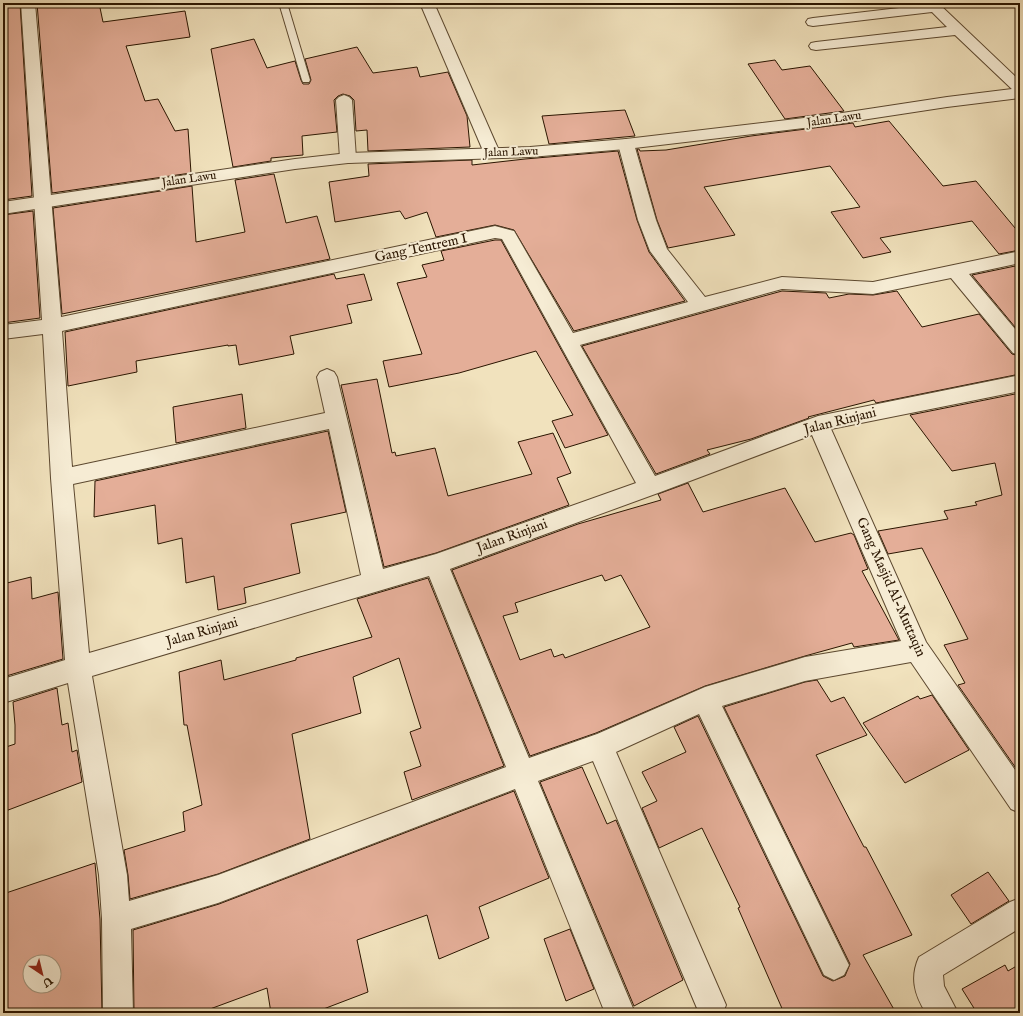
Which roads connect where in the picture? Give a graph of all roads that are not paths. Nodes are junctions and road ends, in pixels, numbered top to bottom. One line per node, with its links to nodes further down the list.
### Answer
1 (28, 3): 15 (street)
2 (283, 3): 8 (lane)
3 (428, 3): 13 (street)
4 (932, 6): 5 (street); 6 (street)
5 (813, 22)
6 (960, 30): 7 (street); 9 (street)
7 (816, 46)
8 (306, 80)
9 (1020, 89)
10 (1020, 93): 12 (street, Jalan Lawu)
11 (344, 100): 14 (street)
12 (626, 144): 13 (street, Jalan Lawu); 19 (street)
13 (492, 153): 14 (street, Jalan Lawu)
14 (348, 158): 15 (street, Jalan Lawu)
15 (42, 201): 16 (street, Jalan Lawu); 20 (street)
16 (3, 208)
17 (1020, 257): 18 (street)
18 (956, 271): 19 (street); 23 (street)
19 (702, 306): 22 (street)
20 (52, 326): 21 (street, Gang Tentrem I); 22 (street, Gang Tentrem I); 28 (street)
21 (3, 332)
22 (569, 341): 29 (street, Gang Tentrem I)
23 (1020, 348)
24 (327, 377): 26 (street)
25 (1020, 383): 27 (street, Jalan Rinjani)
26 (337, 419): 28 (street); 31 (street)
27 (818, 424): 29 (street, Jalan Rinjani); 32 (street, Gang Masjid Al-Muttaqin)
28 (62, 478): 33 (street)
29 (650, 487): 30 (street, Jalan Rinjani)
30 (436, 564): 31 (street, Jalan Rinjani); 37 (street)
31 (374, 582): 33 (street, Jalan Rinjani)
32 (917, 650): 35 (street); 38 (street, Gang Masjid Al-Muttaqin)
33 (78, 668): 34 (street, Jalan Rinjani); 40 (street)
34 (3, 691)
35 (705, 699): 36 (street); 41 (street)
36 (600, 746): 37 (street); 42 (street)
37 (521, 774): 40 (street); 44 (street)
38 (1020, 800)
39 (1020, 912): 45 (street)
40 (116, 920): 43 (street)
41 (834, 964)
42 (711, 1005)
43 (118, 1013)
44 (620, 1013)
45 (943, 1013)

